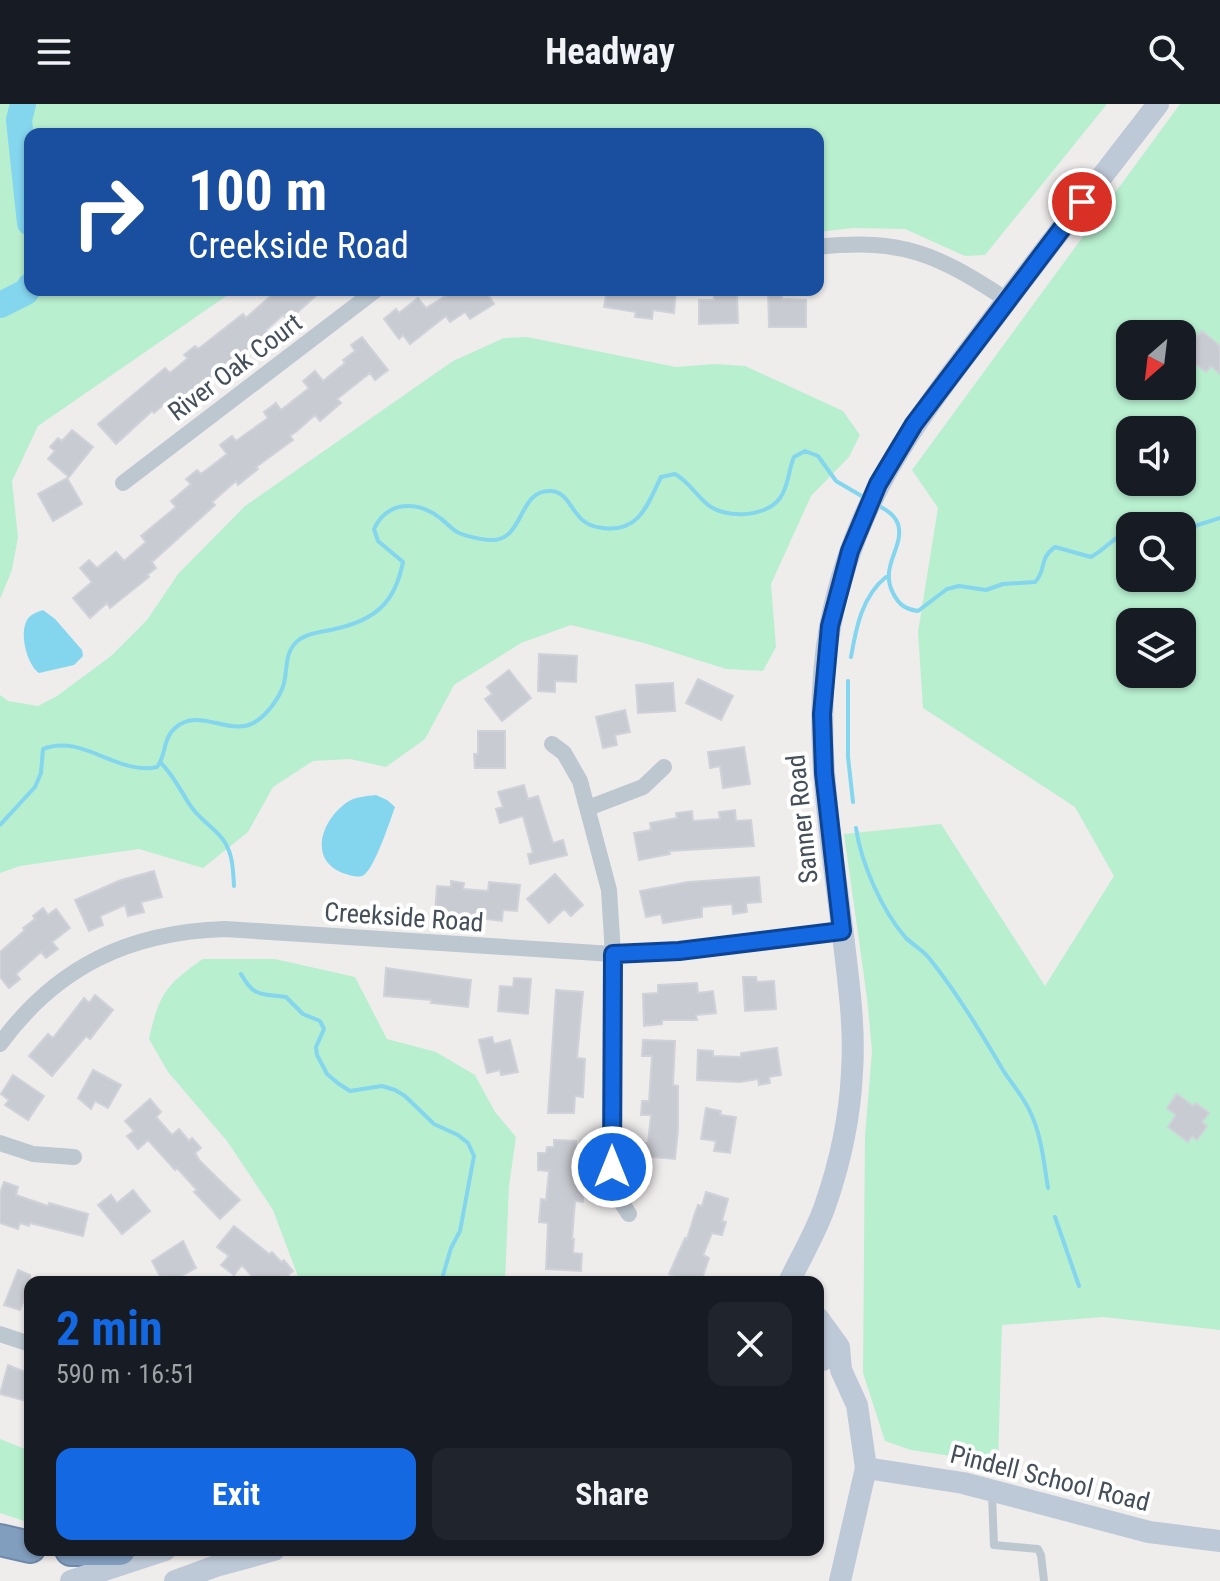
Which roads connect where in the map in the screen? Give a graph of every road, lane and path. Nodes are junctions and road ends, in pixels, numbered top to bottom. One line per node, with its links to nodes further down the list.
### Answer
1 (1158, 104): 4 (main road, Sanner Road)
2 (824, 247): 4 (street)
3 (368, 296): 5 (street, River Oak Court)
4 (1007, 300): 9 (main road, Sanner Road)
5 (123, 483)
6 (552, 744): 8 (street)
7 (664, 767): 8 (street)
8 (588, 808): 10 (street)
9 (842, 931): 10 (street, Creekside Road); 15 (main road, Sanner Road)
10 (613, 954): 11 (street, Creekside Road); 14 (street)
11 (0, 1044)
12 (0, 1143): 13 (street)
13 (74, 1157)
14 (629, 1214)
15 (792, 1276)
16 (824, 1326): 19 (main road)
17 (0, 1334): 18 (street)
18 (24, 1342)
19 (825, 1360): 20 (main road)
20 (866, 1468): 21 (main road, Pindell School Road); 29 (main road)
21 (992, 1489): 23 (main road, Pindell School Road); 30 (lane)
22 (0, 1540): 24 (highway)
23 (1220, 1541)
24 (24, 1546)
25 (147, 1556): 27 (main road)
26 (252, 1556): 28 (main road)
27 (71, 1581)
28 (175, 1581)
29 (840, 1581)
30 (1044, 1581)

